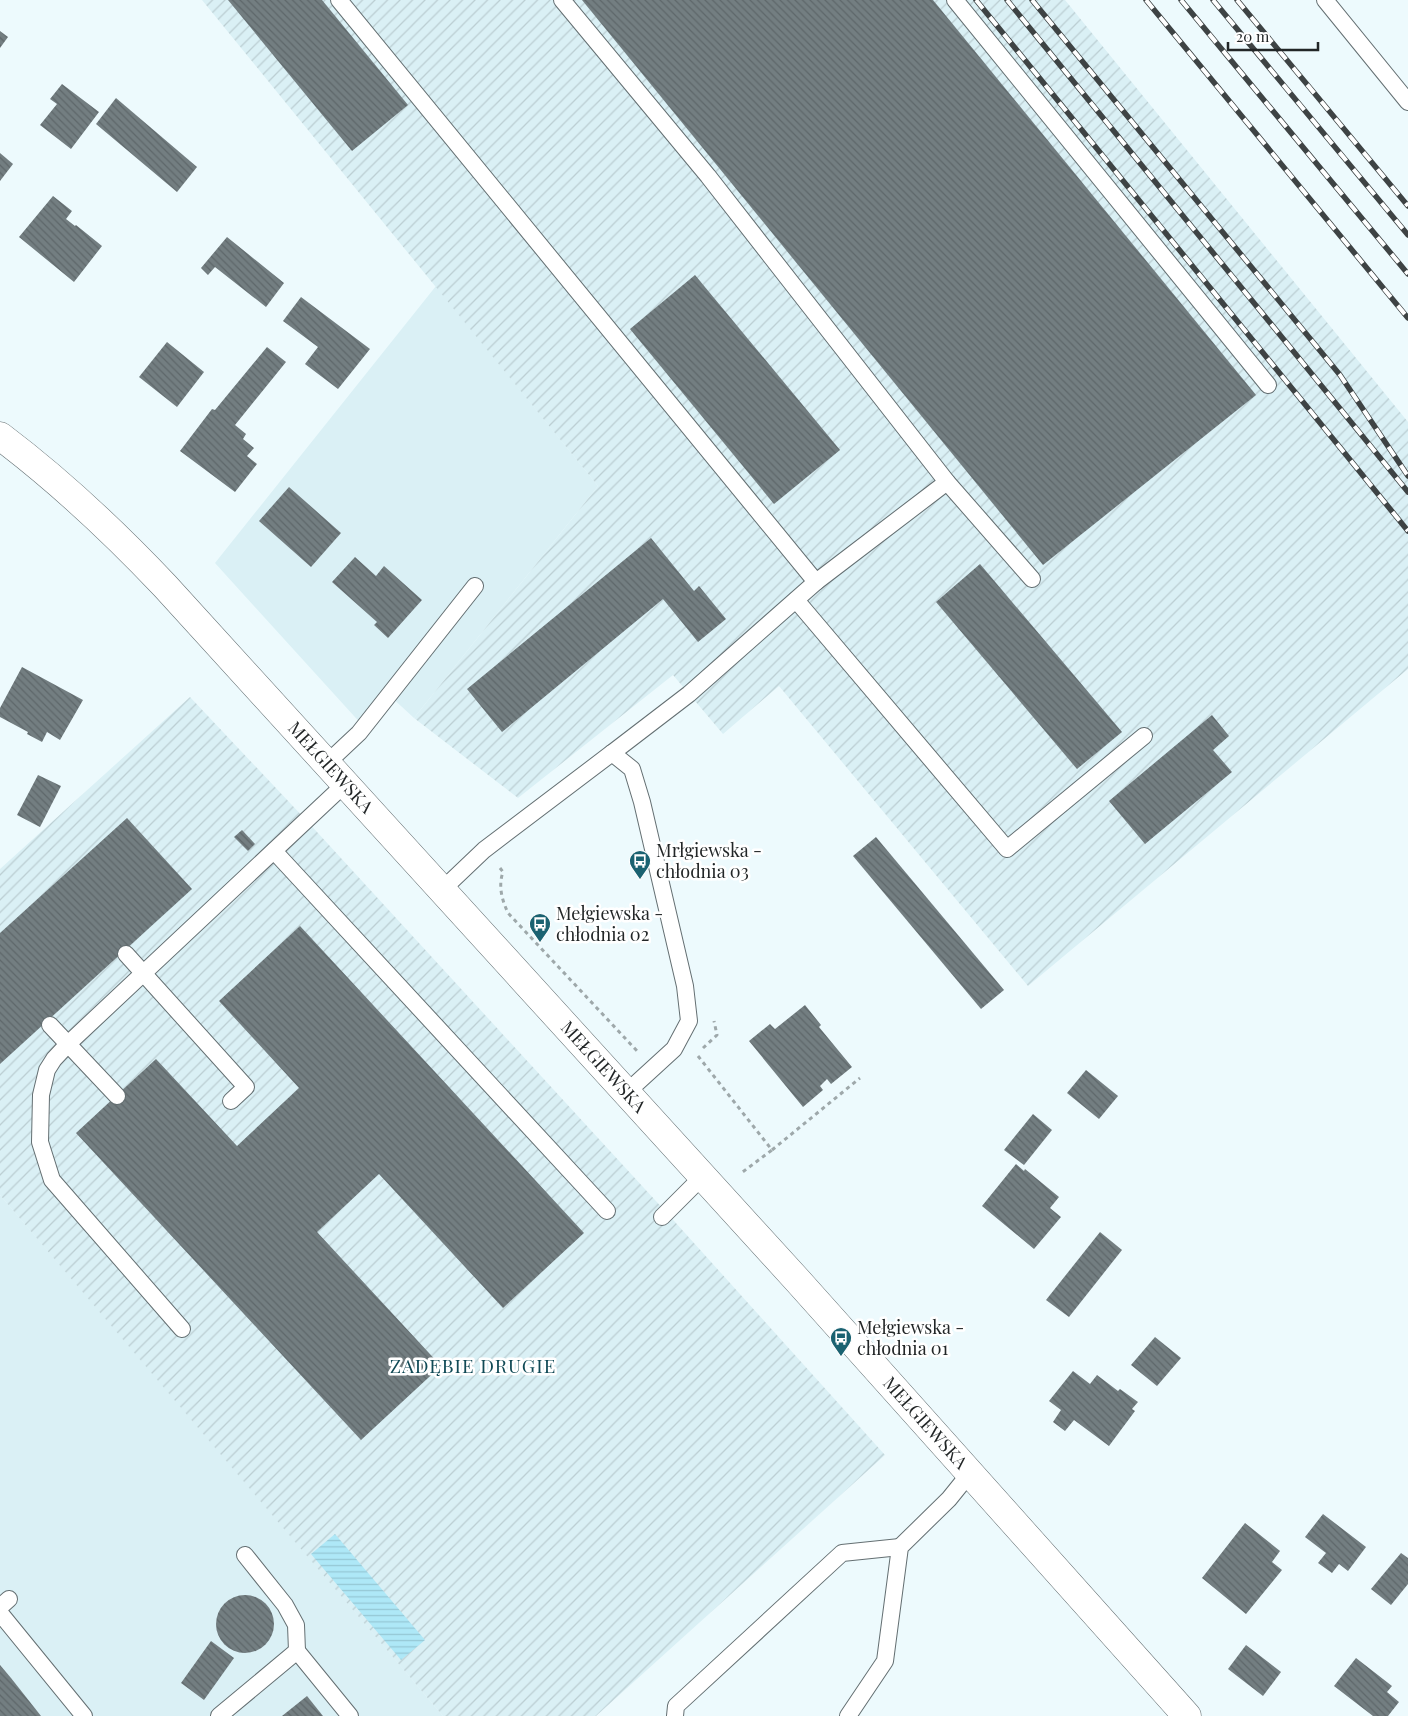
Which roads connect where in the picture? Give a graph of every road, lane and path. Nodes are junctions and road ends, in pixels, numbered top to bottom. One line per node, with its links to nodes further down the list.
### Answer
1 (338, 0): 10 (lane)
2 (562, 0): 8 (lane)
3 (955, 0): 6 (lane)
4 (1325, 0): 5 (lane)
5 (1408, 102)
6 (1268, 385)
7 (0, 436): 15 (street, MEŁGIEWSKA)
8 (947, 482): 9 (lane); 10 (lane)
9 (1032, 580)
10 (816, 582): 12 (lane)
11 (475, 586): 15 (lane)
12 (796, 600): 13 (lane); 14 (lane)
13 (1144, 736)
14 (612, 753): 17 (lane); 25 (lane)
15 (327, 763): 16 (street, MEŁGIEWSKA)
16 (345, 784): 18 (lane); 19 (street, MEŁGIEWSKA)
17 (484, 850): 19 (lane); 25 (path)
18 (274, 851): 21 (lane); 33 (lane)
19 (442, 890): 27 (street, MEŁGIEWSKA)
20 (126, 954): 21 (lane)
21 (144, 973): 24 (lane); 29 (lane)
22 (714, 1017): 30 (path)
23 (50, 1025): 24 (lane)
24 (69, 1043): 28 (lane); 35 (lane)
25 (653, 1067): 27 (lane)
26 (860, 1078): 30 (path)
27 (626, 1092): 31 (street, MEŁGIEWSKA)
28 (117, 1096)
29 (231, 1101)
30 (772, 1150): 32 (path)
31 (703, 1176): 34 (lane); 36 (street, MEŁGIEWSKA)
32 (734, 1179)
33 (607, 1211)
34 (662, 1217)
35 (182, 1329)
36 (970, 1473): 37 (lane); 46 (street, MEŁGIEWSKA)
37 (900, 1547): 44 (lane); 45 (lane)
38 (245, 1555): 40 (lane)
39 (3, 1607): 41 (lane)
40 (297, 1651): 42 (lane); 43 (lane)
41 (84, 1716)
42 (219, 1716)
43 (350, 1716)
44 (675, 1716)
45 (848, 1716)
46 (1187, 1716)

